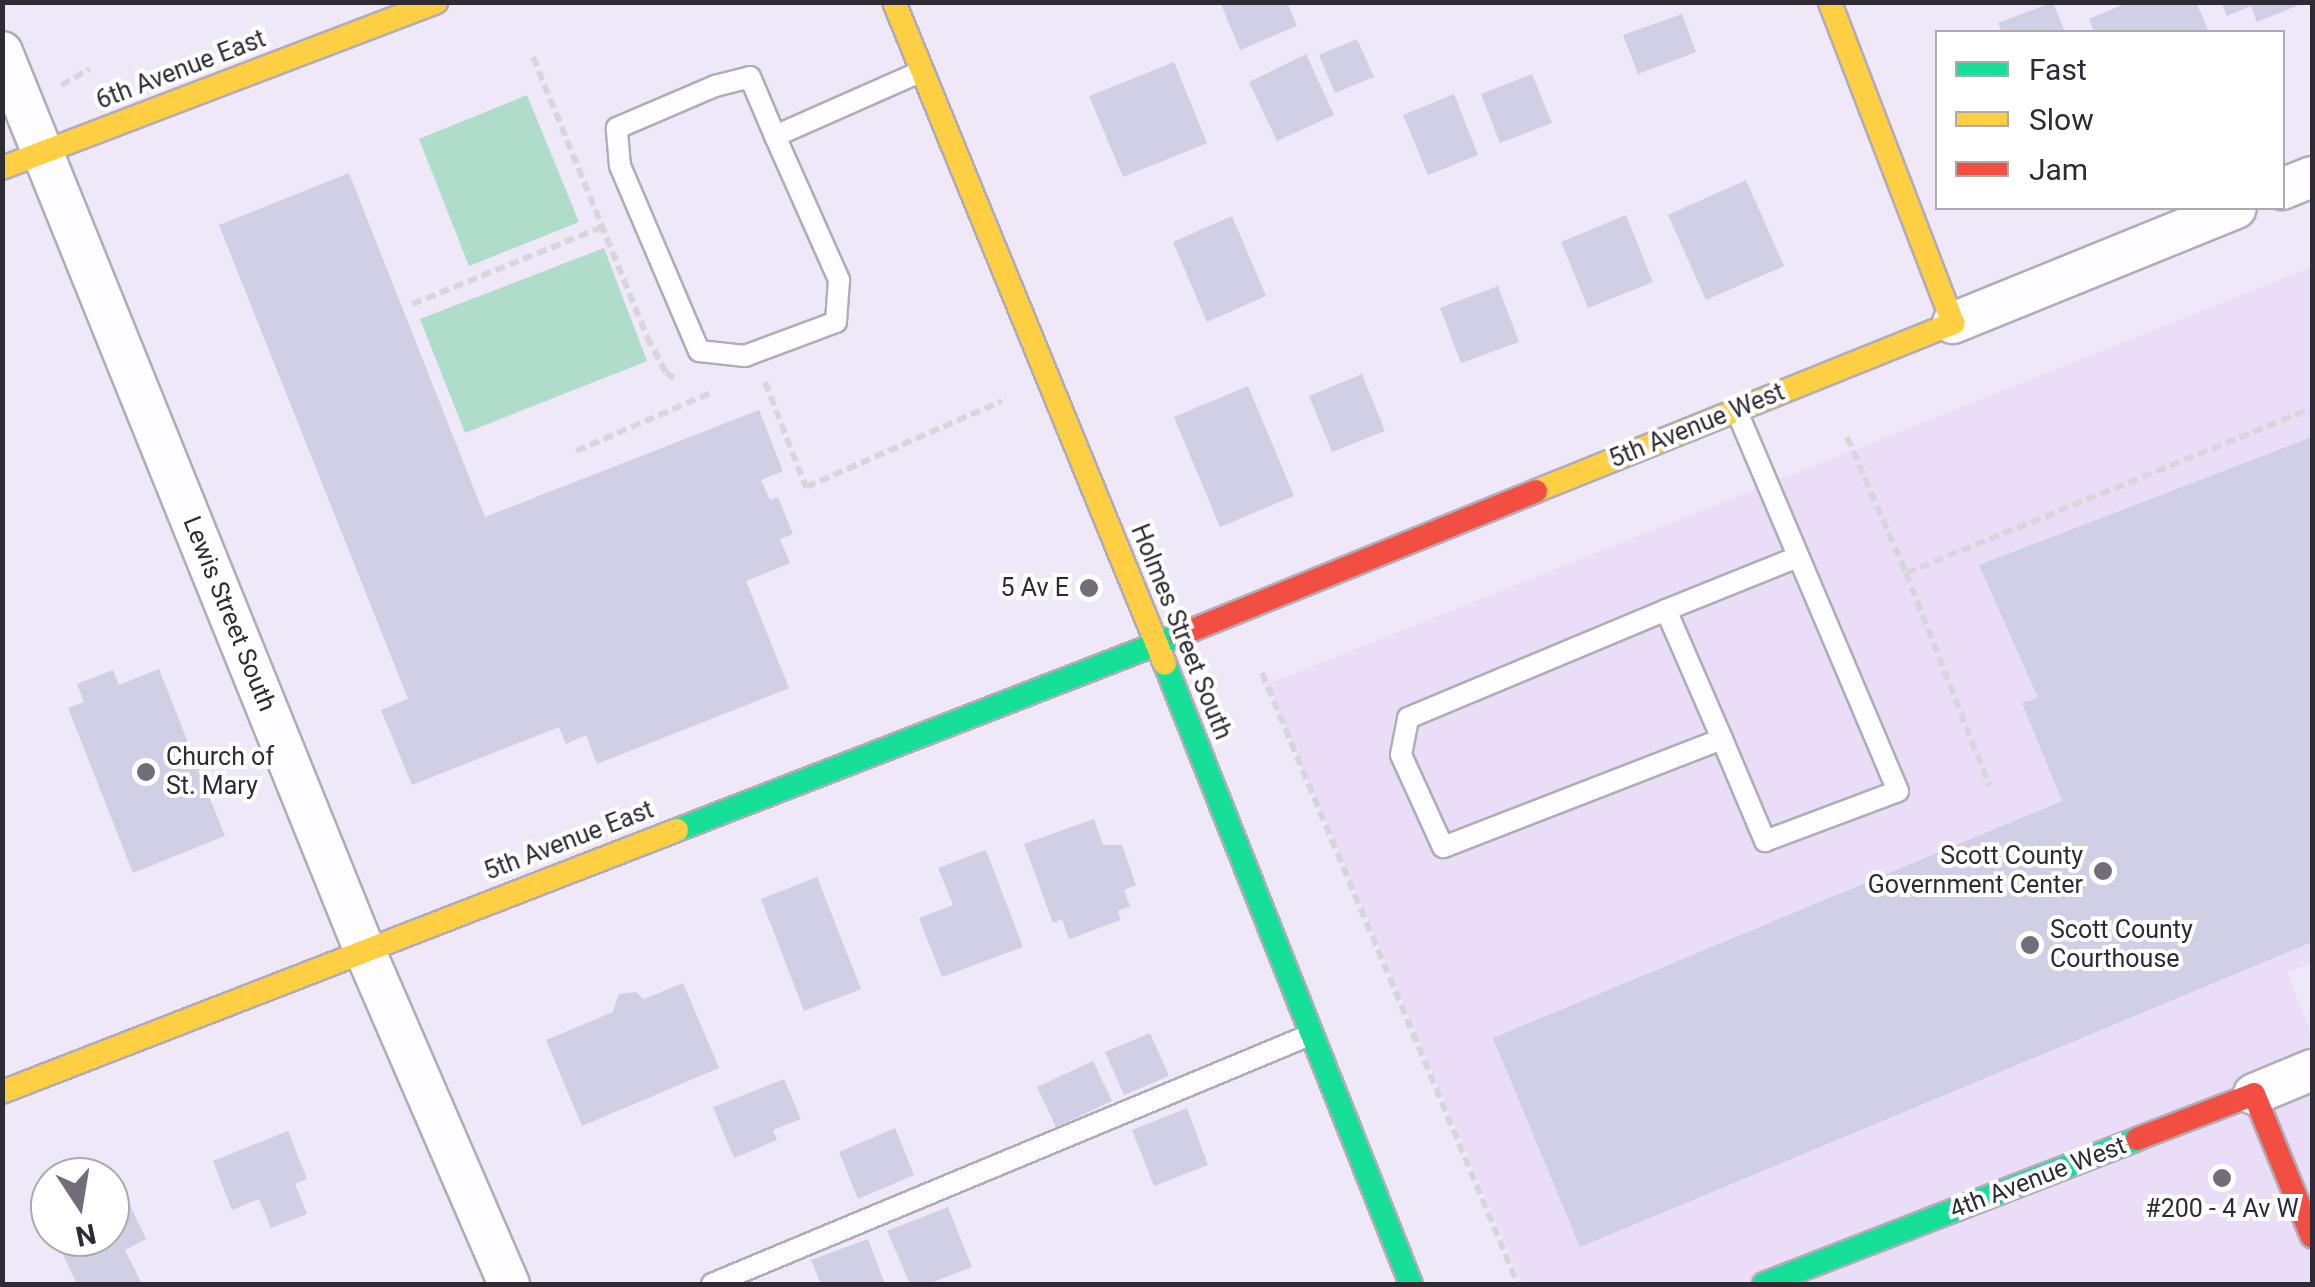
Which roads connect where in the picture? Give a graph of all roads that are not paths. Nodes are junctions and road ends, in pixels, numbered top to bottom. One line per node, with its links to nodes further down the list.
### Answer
1 (436, 2): 7 (street, 6th Avenue East)
2 (894, 2): 5 (street, Holmes Street South)
3 (1830, 2): 12 (street)
4 (2, 52): 7 (street, Lewis Street South)
5 (922, 71): 6 (lane); 16 (street, Holmes Street South)
6 (775, 136): 6 (lane)
7 (43, 152): 8 (street, 6th Avenue East); 18 (street, Lewis Street South)
8 (2, 168)
9 (2312, 177): 10 (street)
10 (2285, 188)
11 (2231, 210): 12 (street, 5th Avenue West)
12 (1953, 322): 13 (street, 5th Avenue West)
13 (1736, 410): 14 (lane); 16 (street, 5th Avenue West)
14 (1798, 558): 15 (lane); 17 (lane)
15 (1666, 610): 17 (lane); 17 (lane)
16 (1157, 644): 18 (street, 5th Avenue East); 19 (street, Holmes Street South)
17 (1722, 739)
18 (364, 949): 22 (street, 5th Avenue East); 25 (street, Lewis Street South)
19 (1312, 1034): 26 (lane); 27 (street, Holmes Street South)
20 (2, 1062): 22 (lane)
21 (2312, 1070): 23 (street, 4th Avenue West)
22 (8, 1089)
23 (2254, 1094): 24 (street); 28 (street, 4th Avenue West)
24 (2312, 1236)
25 (509, 1284)
26 (712, 1284)
27 (1411, 1284)
28 (1764, 1284)

